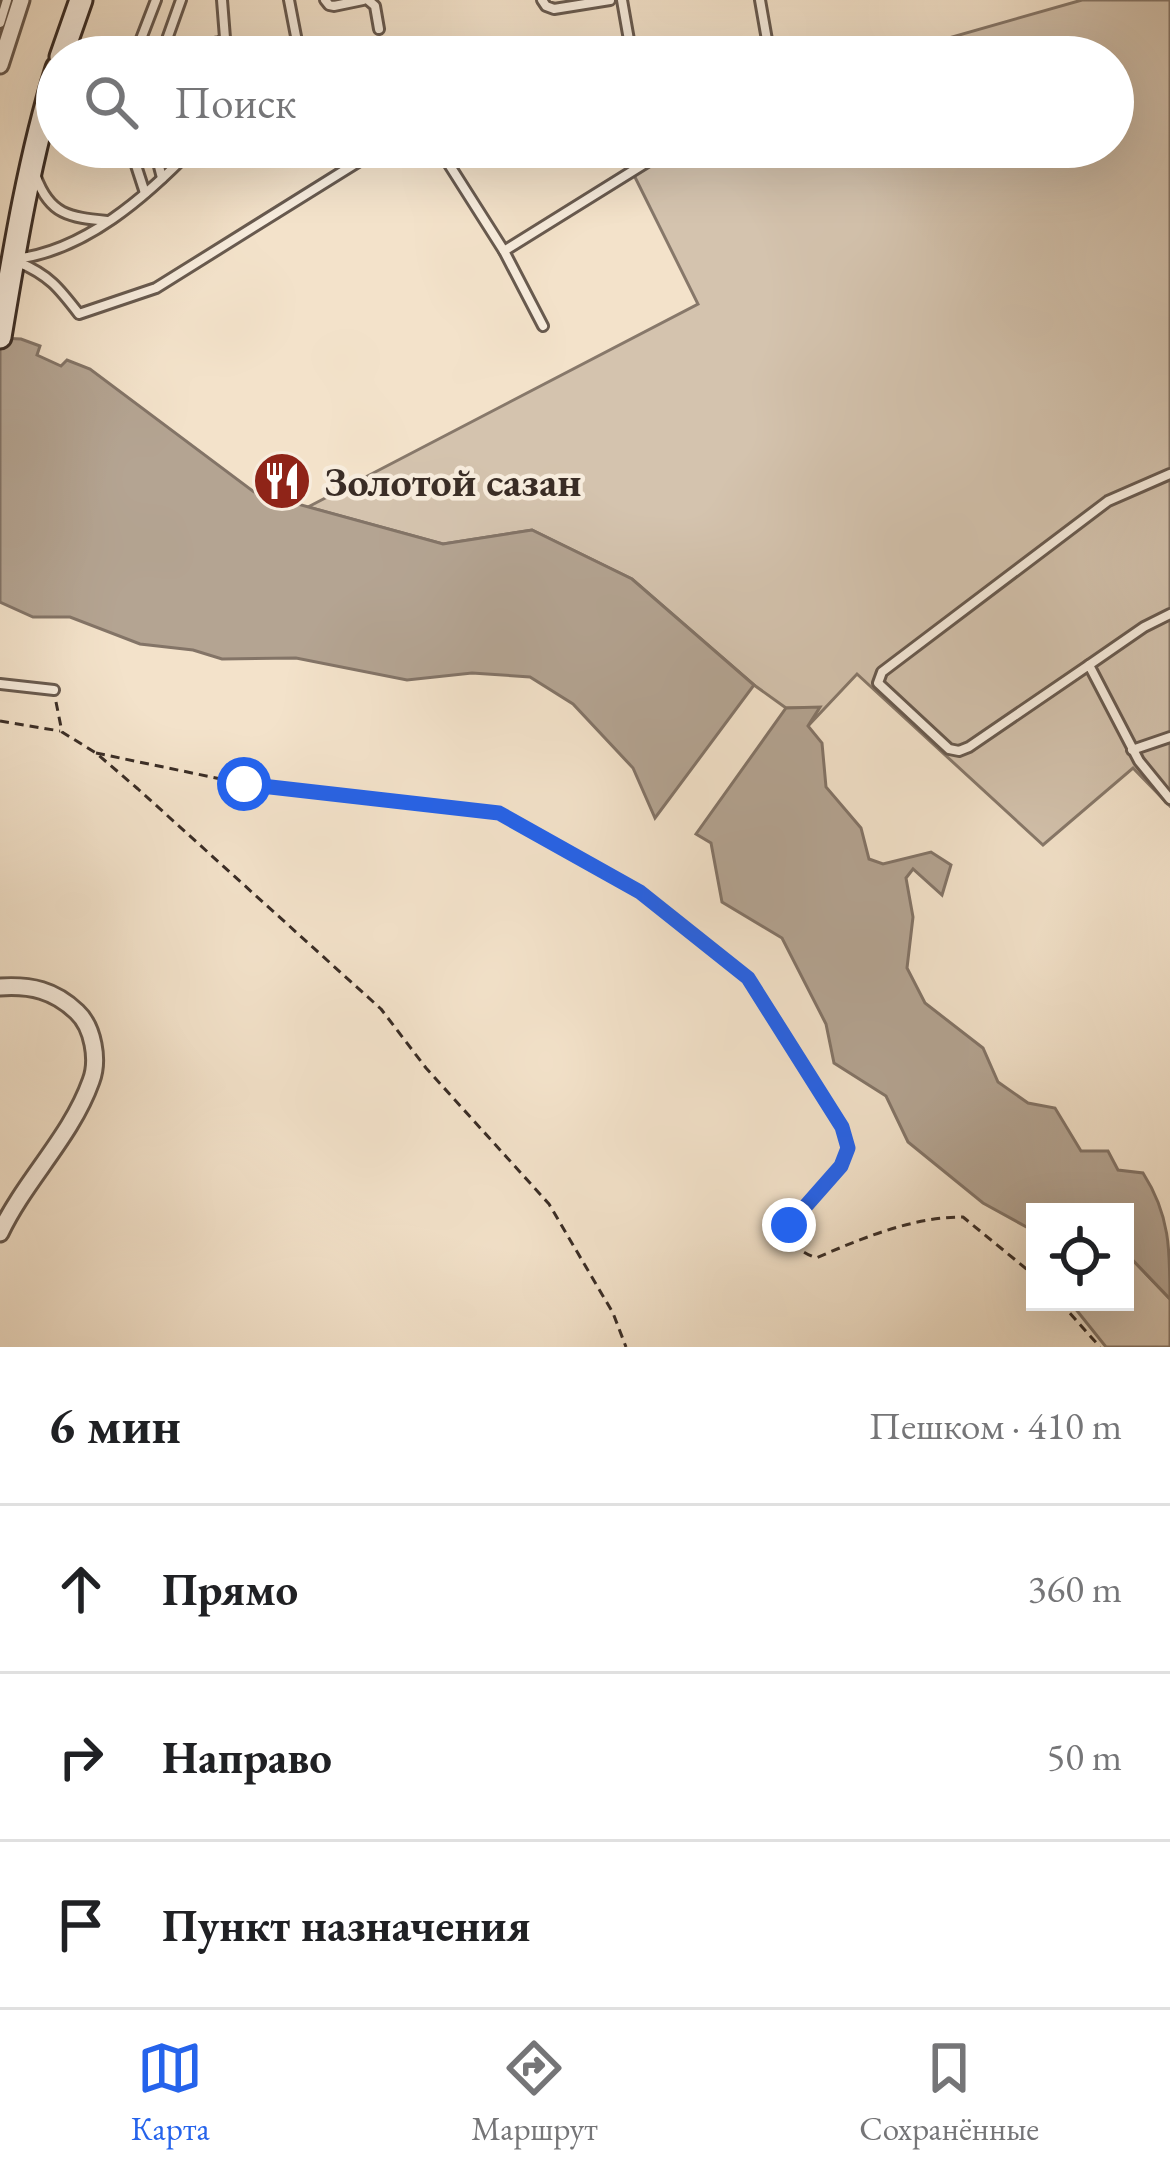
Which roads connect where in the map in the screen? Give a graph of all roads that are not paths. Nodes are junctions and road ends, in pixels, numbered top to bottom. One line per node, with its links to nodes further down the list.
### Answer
1 (7, 0): 14 (lane)
2 (21, 0): 23 (street)
3 (81, 0): 16 (main road)
4 (156, 0): 17 (lane)
5 (182, 0): 18 (lane)
6 (222, 0): 19 (lane)
7 (290, 0): 20 (lane)
8 (325, 0): 9 (lane)
9 (366, 0): 15 (lane)
10 (542, 0): 11 (lane)
11 (610, 0)
12 (622, 0): 21 (lane)
13 (760, 0): 22 (lane)
14 (0, 23)
15 (379, 28)
16 (68, 36)
17 (142, 36)
18 (168, 36)
19 (226, 36)
20 (296, 36)
21 (628, 36)
22 (766, 36)
23 (0, 65)
24 (36, 146): 25 (main road)
25 (31, 164): 34 (lane); 36 (main road)
26 (137, 168): 33 (lane)
27 (160, 168): 32 (lane)
28 (174, 168): 32 (lane)
29 (348, 168): 36 (lane)
30 (451, 168): 35 (lane)
31 (637, 168): 35 (lane)
32 (163, 179): 33 (lane)
33 (145, 193): 34 (lane)
34 (108, 222): 36 (lane)
35 (504, 251): 37 (lane)
36 (6, 260): 38 (main road)
37 (543, 326)
38 (1, 330)
39 (1170, 474): 41 (lane)
40 (1170, 614): 41 (lane)
41 (1089, 665): 45 (lane)
42 (0, 684): 43 (lane)
43 (54, 690)
44 (1170, 736): 45 (lane)
45 (1132, 750): 46 (lane)
46 (1170, 800)
47 (0, 987): 48 (street)
48 (0, 1233)

